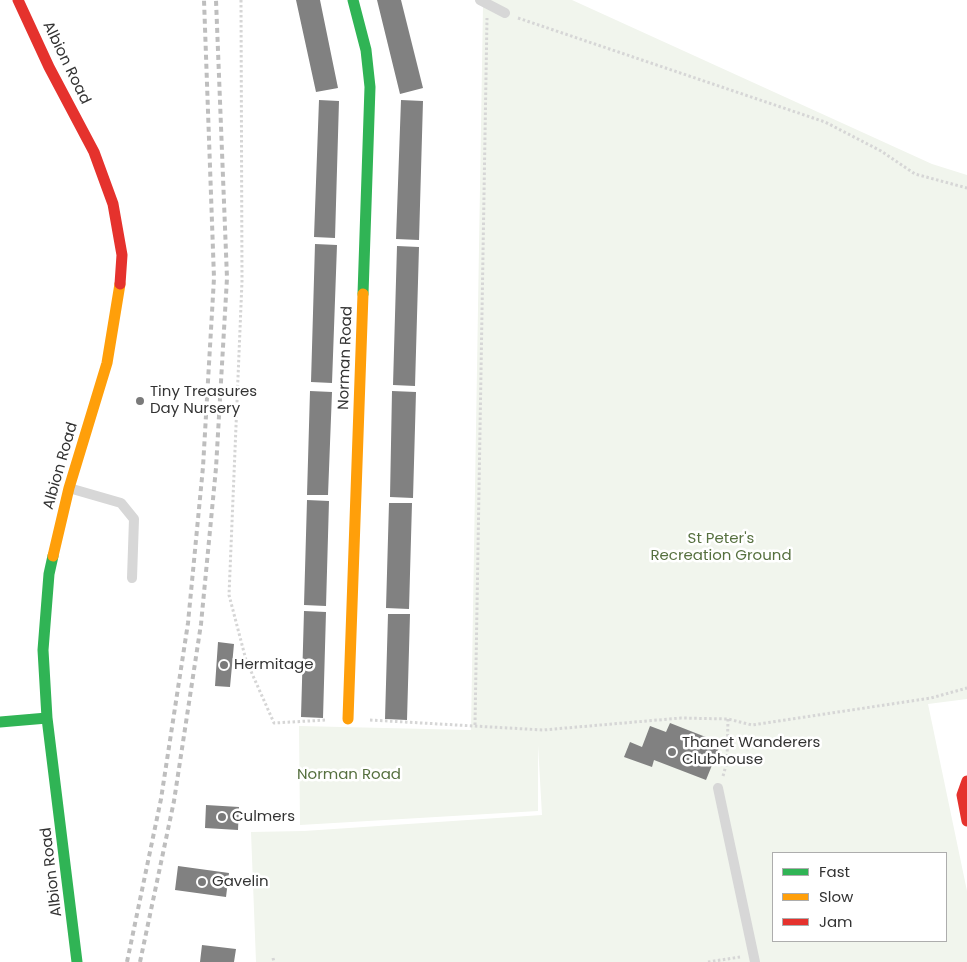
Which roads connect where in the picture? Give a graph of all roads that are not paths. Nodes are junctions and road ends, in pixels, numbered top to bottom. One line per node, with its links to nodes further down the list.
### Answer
1 (18, 0): 5 (main road, Albion Road)
2 (353, 0): 8 (main road, Norman Road)
3 (485, 2): 4 (lane)
4 (504, 13)
5 (69, 488): 6 (lane); 7 (main road, Albion Road)
6 (132, 578)
7 (48, 718): 9 (main road); 14 (main road, Albion Road)
8 (348, 719)
9 (0, 722)
10 (967, 782): 12 (main road)
11 (718, 788): 13 (lane)
12 (967, 821)
13 (754, 959)
14 (77, 962)

